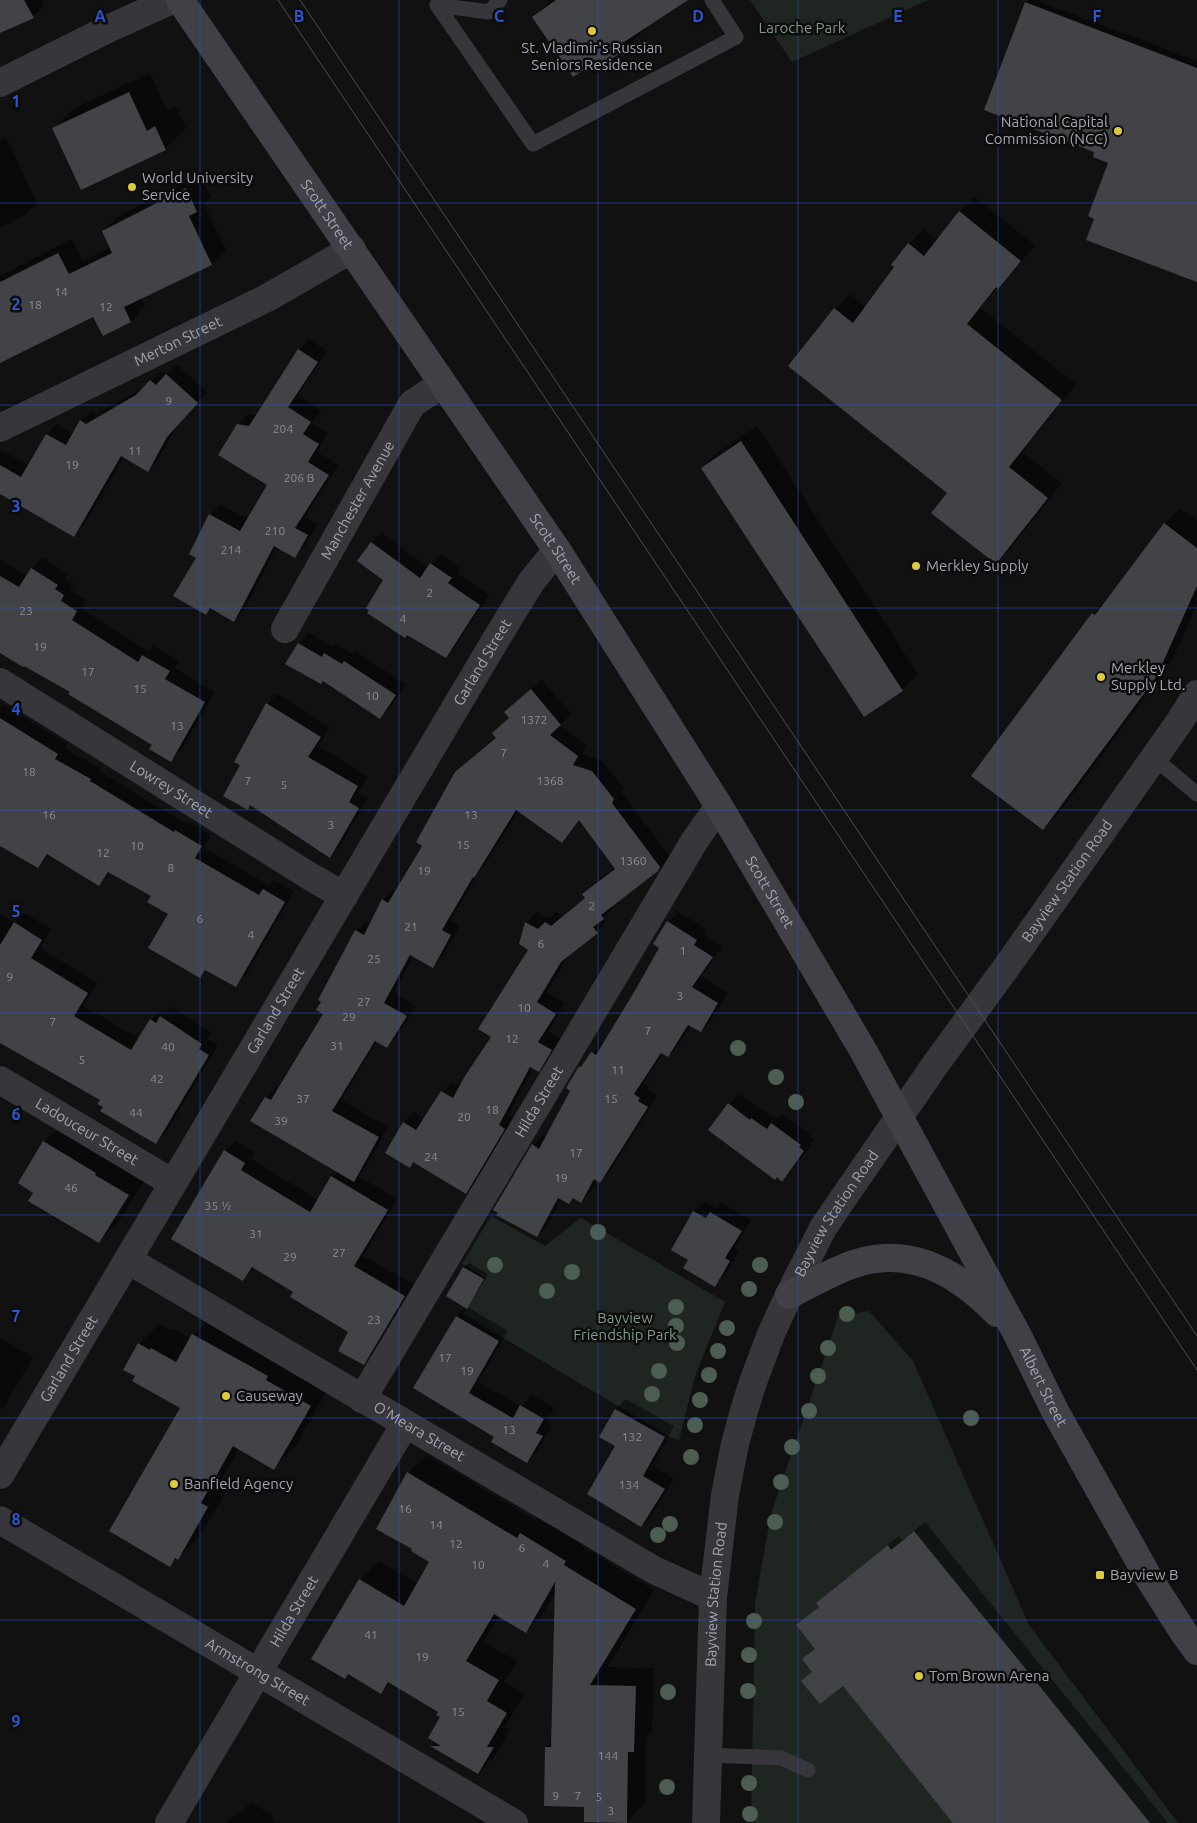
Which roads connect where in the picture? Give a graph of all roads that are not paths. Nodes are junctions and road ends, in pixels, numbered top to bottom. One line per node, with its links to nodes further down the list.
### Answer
1 (172, 0): 6 (street)
2 (180, 0): 7 (main road, Scott Street)
3 (500, 0): 5 (lane)
4 (712, 0): 5 (lane)
5 (438, 3)
6 (0, 82)
7 (352, 249): 8 (main road, Scott Street); 9 (street, Merton Street)
8 (442, 384): 10 (main road, Scott Street); 11 (street, Manchester Avenue)
9 (0, 428)
10 (557, 550): 16 (main road, Scott Street); 17 (street, Garland Street)
11 (285, 629)
12 (0, 682): 17 (street, Lowrey Street)
13 (1197, 694): 14 (street, Bayview Station Road)
14 (1154, 758): 15 (lane); 19 (street, Bayview Station Road)
15 (1197, 794)
16 (719, 806): 19 (main road, Scott Street); 24 (street, Hilda Street)
17 (344, 896): 20 (street, Garland Street)
18 (0, 1080): 20 (street, Ladouceur Street)
19 (899, 1118): 22 (street, Bayview Station Road); 23 (main road, Albert Street)
20 (174, 1183): 21 (street, Garland Street)
21 (128, 1260): 24 (street, O'Meara Street); 26 (street, Garland Street)
22 (788, 1295): 23 (main road); 28 (street, Bayview Station Road)
23 (1017, 1334): 29 (main road, Albert Street)
24 (362, 1399): 25 (street, O'Meara Street)
25 (405, 1424): 28 (street, O'Meara Street); 30 (street, Hilda Street)
26 (0, 1475)
27 (0, 1520): 30 (street, Armstrong Street)
28 (713, 1597): 31 (street, Bayview Station Road)
29 (1197, 1650)
30 (259, 1672): 33 (street, Hilda Street); 34 (street, Armstrong Street)
31 (708, 1755): 32 (lane); 35 (street, Bayview Station Road)
32 (808, 1770)
33 (170, 1823)
34 (514, 1823)
35 (706, 1823)

